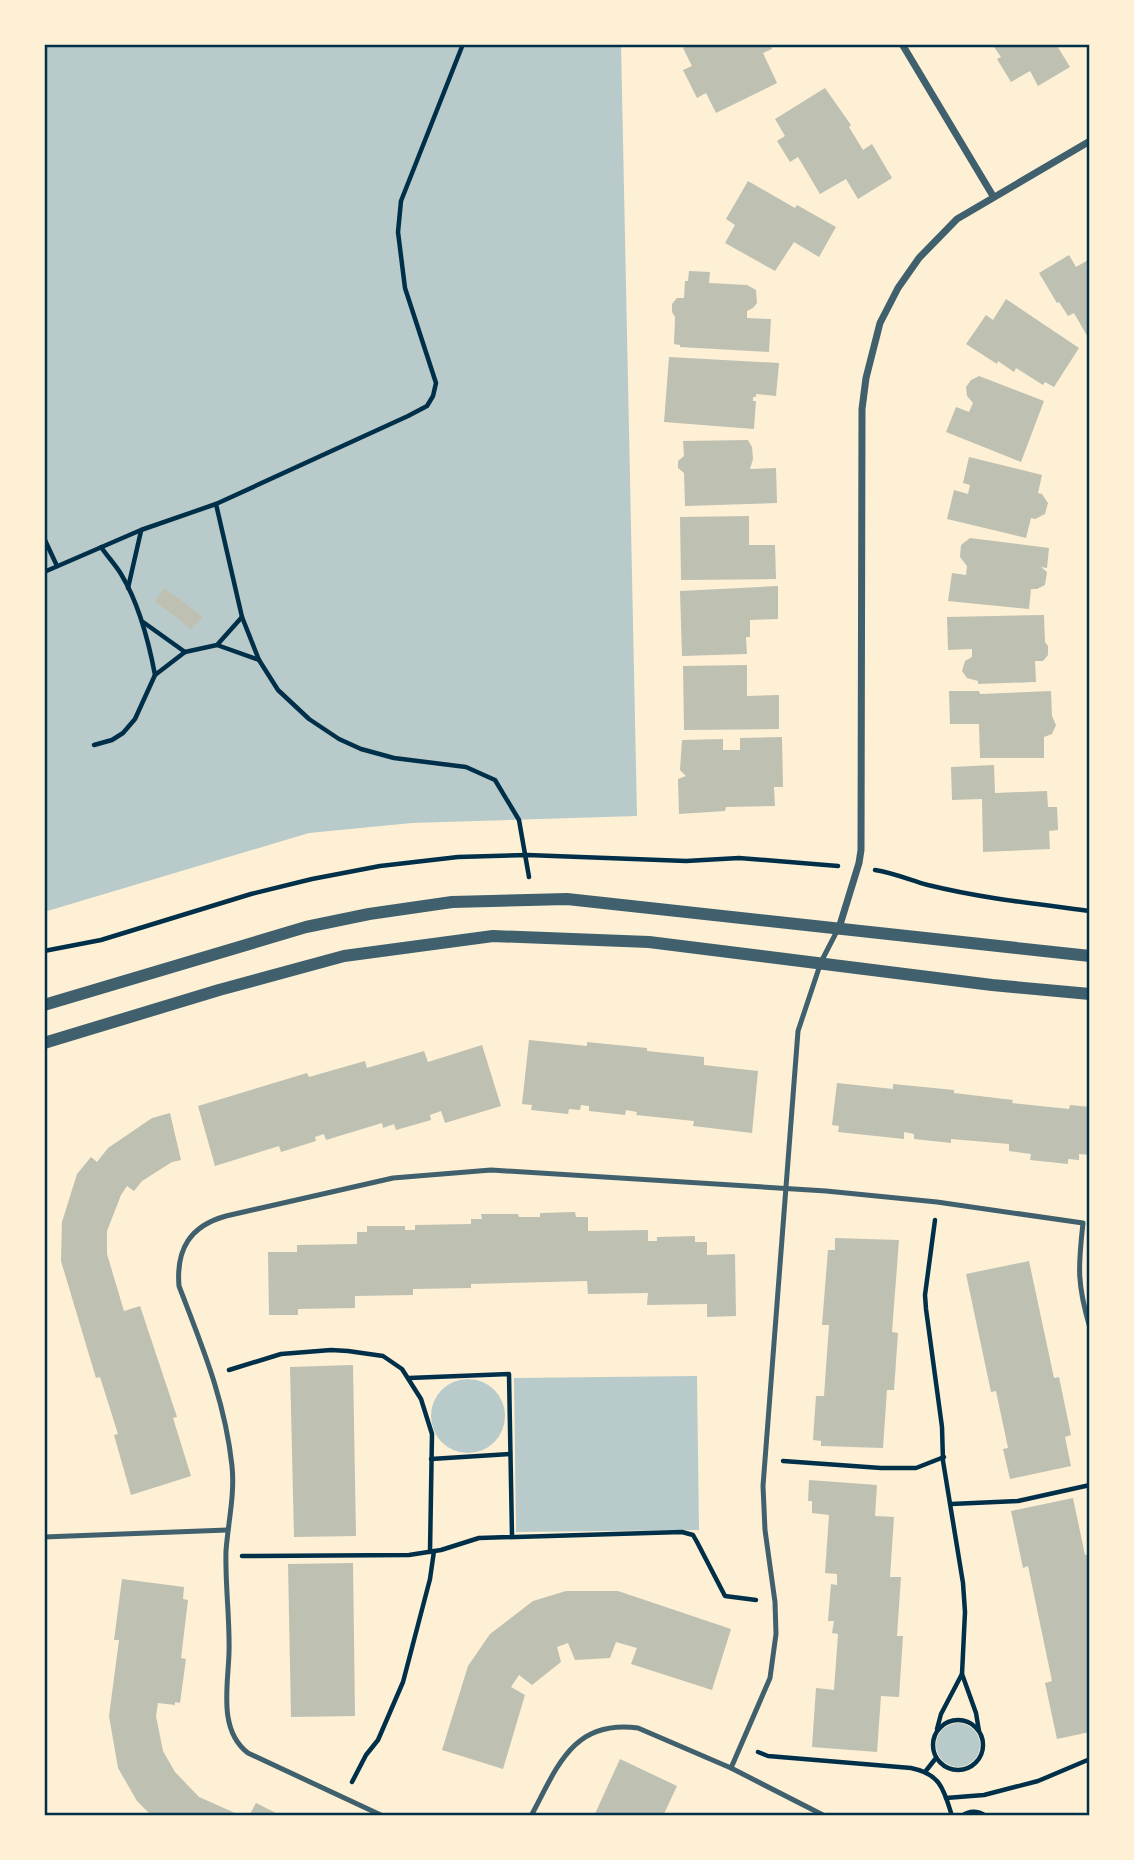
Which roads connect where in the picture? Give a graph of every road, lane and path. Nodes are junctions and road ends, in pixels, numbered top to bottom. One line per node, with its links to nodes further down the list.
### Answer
1 (463, 44): 5 (path)
2 (902, 44): 4 (street)
3 (1090, 141): 4 (street)
4 (993, 196): 22 (street)
5 (216, 504): 6 (path); 12 (path)
6 (141, 530): 8 (path); 11 (path)
7 (44, 538): 9 (path)
8 (101, 547): 9 (path); 11 (path)
9 (57, 566): 10 (path)
10 (44, 572)
11 (128, 589): 13 (path)
12 (242, 617): 14 (path); 16 (path)
13 (141, 621): 15 (path); 17 (path)
14 (217, 645): 15 (path); 16 (path)
15 (185, 652): 17 (path)
16 (258, 660): 20 (path)
17 (155, 675): 18 (path)
18 (94, 745)
19 (890, 872): 21 (path)
20 (531, 899): 22 (street); 26 (street)
21 (1090, 911)
22 (839, 928): 23 (street); 24 (lane)
23 (1090, 956)
24 (821, 962): 25 (street); 27 (street); 28 (lane)
25 (1090, 994)
26 (44, 1005)
27 (44, 1043)
28 (786, 1188): 29 (lane); 33 (lane); 38 (lane)
29 (937, 1202): 30 (lane); 36 (path)
30 (1083, 1223): 31 (lane); 32 (lane)
31 (1090, 1223)
32 (1090, 1328)
33 (214, 1375): 34 (path); 41 (lane)
34 (409, 1378): 35 (path); 37 (path)
35 (511, 1454): 37 (path); 42 (path)
36 (944, 1457): 38 (path); 40 (path)
37 (431, 1459): 44 (path)
38 (766, 1461): 46 (lane)
39 (1090, 1485): 40 (path)
40 (951, 1504): 47 (path)
41 (228, 1530): 43 (lane); 45 (lane)
42 (512, 1536): 44 (path); 46 (path)
43 (44, 1537)
44 (432, 1551): 45 (path); 55 (path)
45 (226, 1555): 55 (lane)
46 (775, 1602): 50 (lane)
47 (962, 1674): 48 (path); 49 (path)
48 (979, 1731): 49 (path); 51 (path)
49 (936, 1733): 51 (path)
50 (741, 1745): 53 (lane); 54 (path)
51 (936, 1758): 54 (path)
52 (1090, 1759): 56 (path)
53 (730, 1768): 58 (lane); 59 (lane)
54 (925, 1772): 56 (path)
55 (342, 1798): 57 (lane)
56 (946, 1798): 60 (path)
57 (383, 1816)
58 (531, 1816)
59 (825, 1816)
60 (952, 1816)
61 (962, 1816): 62 (path)
62 (986, 1816)

